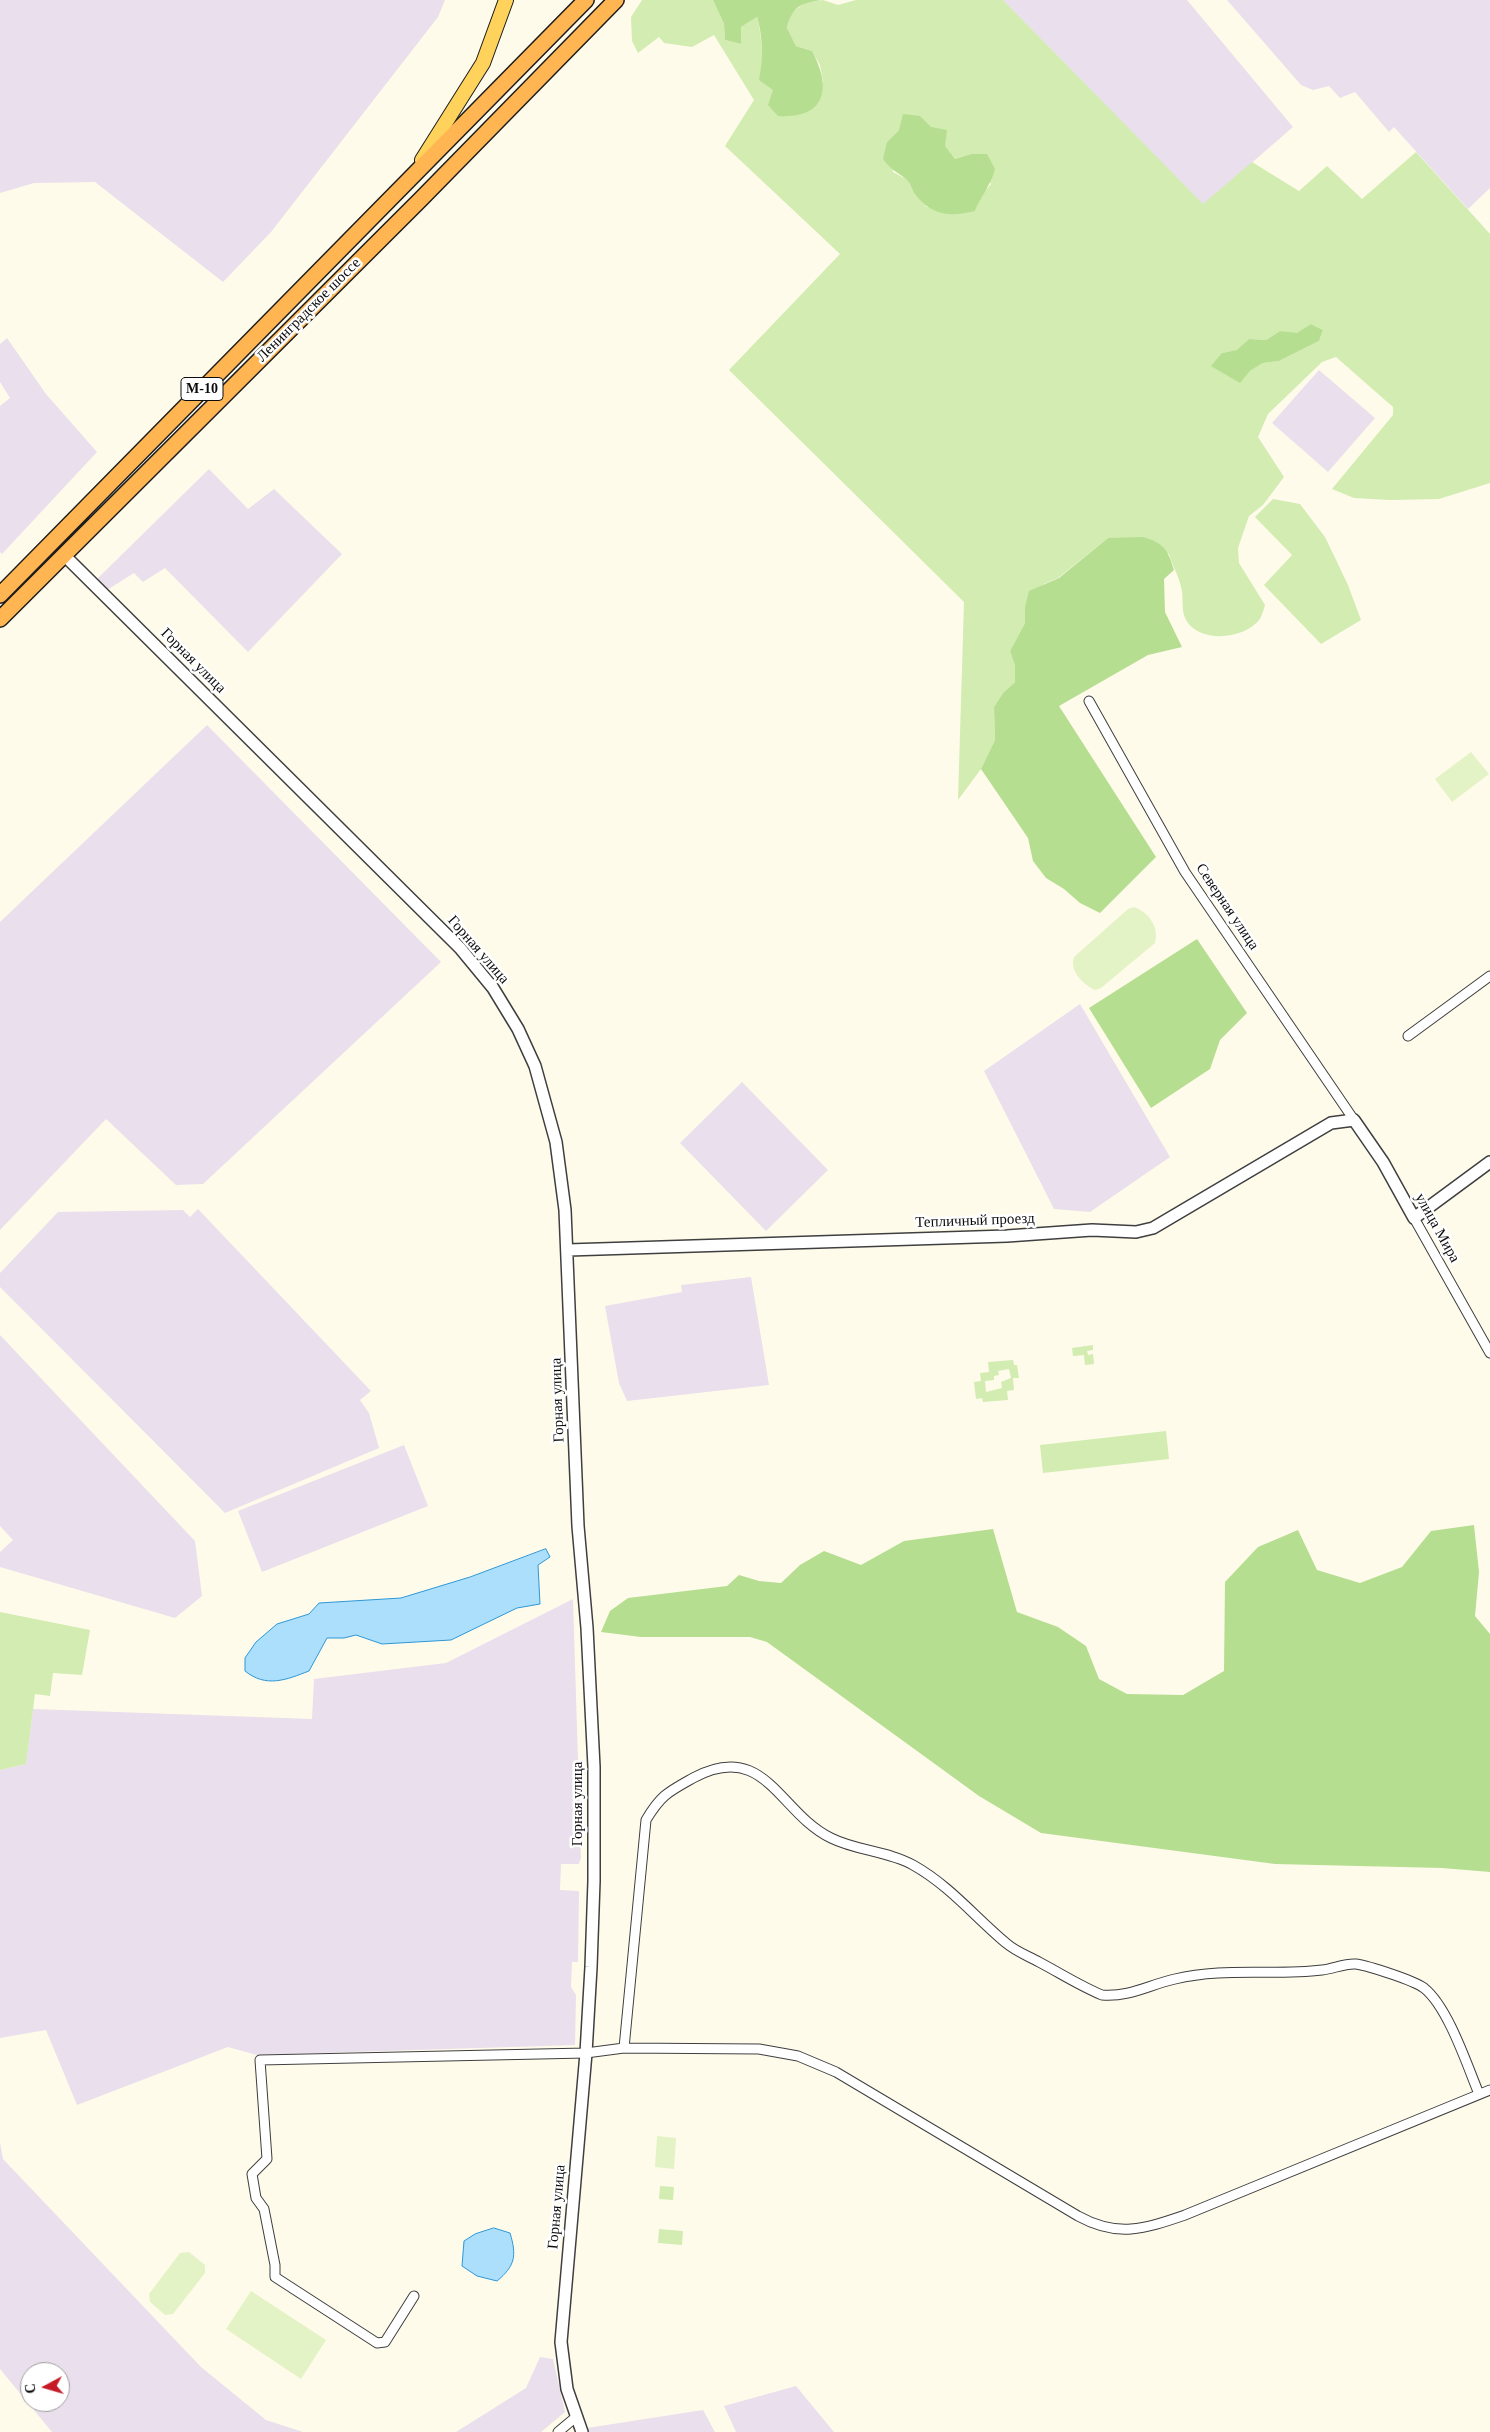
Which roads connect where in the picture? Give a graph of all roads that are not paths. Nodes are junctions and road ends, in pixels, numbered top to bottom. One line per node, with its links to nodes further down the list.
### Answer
1 (506, 0): 4 (main road)
2 (586, 0): 4 (highway, Ленинградское шоссе)
3 (616, 0): 5 (highway, Ленинградское шоссе / М-10)
4 (409, 180): 6 (highway, Ленинградское шоссе / М-10)
5 (63, 554): 7 (highway, Ленинградское шоссе / М-10); 14 (street, Горная улица)
6 (0, 595)
7 (0, 619)
8 (1089, 701): 11 (street, Северная улица)
9 (1490, 976): 10 (street)
10 (1408, 1036)
11 (1354, 1120): 13 (street, улица Мира); 14 (street, Тепличный проезд)
12 (1490, 1162): 13 (street)
13 (1414, 1218): 15 (street, улица Мира)
14 (568, 1250): 17 (street, Горная улица)
15 (1490, 1353)
16 (624, 2048): 17 (street); 19 (street); 19 (street)
17 (586, 2053): 20 (street); 21 (street, Горная улица)
18 (1490, 2090): 19 (street)
19 (1479, 2094)
20 (414, 2296)
21 (576, 2417): 22 (street); 23 (street, Горная улица)
22 (558, 2432)
23 (582, 2432)

